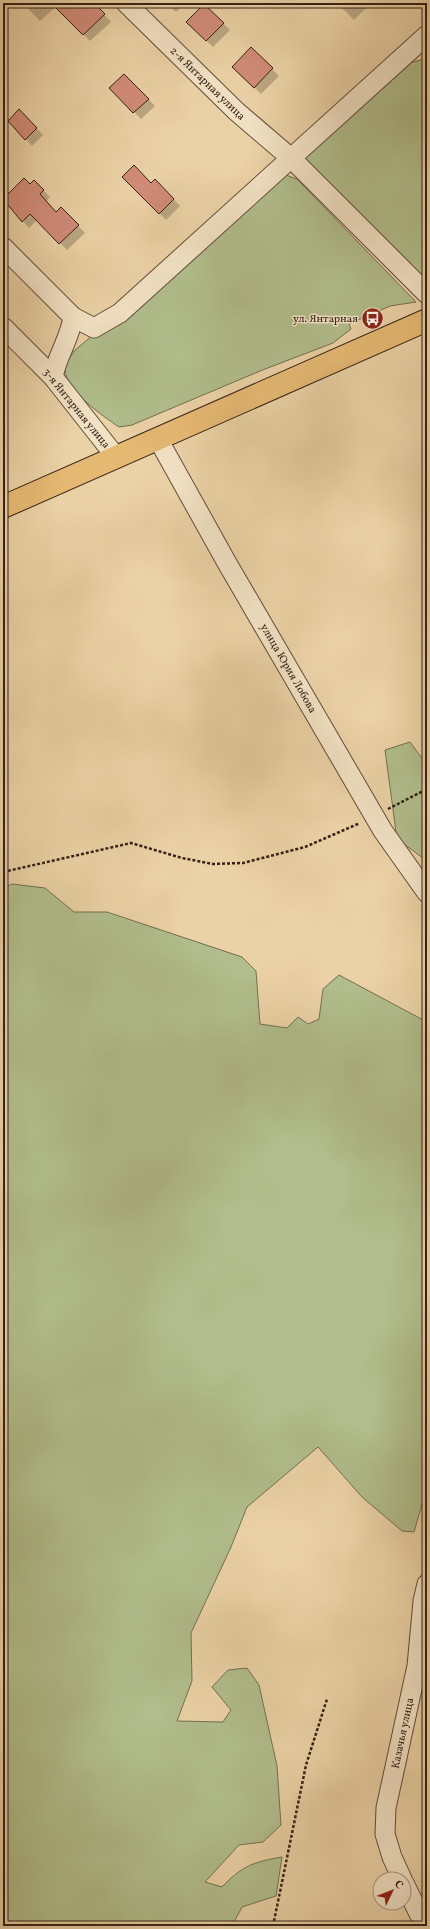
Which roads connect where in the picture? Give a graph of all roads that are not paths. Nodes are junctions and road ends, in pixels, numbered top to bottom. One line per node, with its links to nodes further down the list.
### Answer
1 (126, 3): 5 (street, 2-я Янтарная улица)
2 (427, 35): 4 (street)
3 (427, 49): 4 (street)
4 (405, 55): 5 (street)
5 (292, 159): 7 (street, 2-я Янтарная улица); 8 (street)
6 (3, 248): 8 (street)
7 (427, 294)
8 (73, 317): 11 (street)
9 (427, 320): 12 (main road)
10 (3, 327): 11 (street, 3-я Янтарная улица)
11 (53, 377): 13 (street, 3-я Янтарная улица)
12 (158, 439): 13 (main road); 15 (street, улица Юрия Лобова)
13 (116, 457): 14 (main road)
14 (3, 507)
15 (427, 893)
16 (427, 1584): 17 (street, Казачья улица)
17 (422, 1668): 18 (street, Казачья улица)
18 (398, 1871)
19 (412, 1899): 20 (street)
20 (425, 1926)

